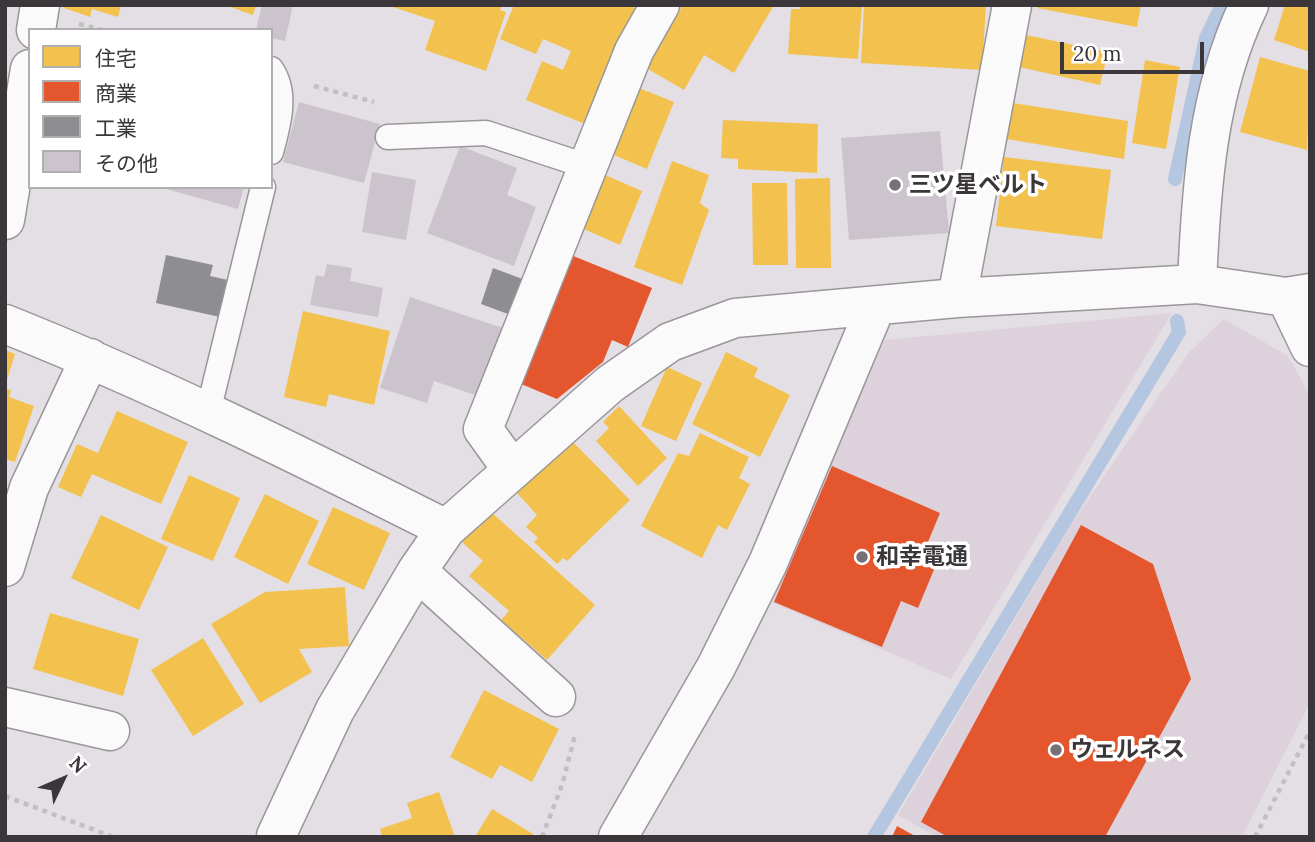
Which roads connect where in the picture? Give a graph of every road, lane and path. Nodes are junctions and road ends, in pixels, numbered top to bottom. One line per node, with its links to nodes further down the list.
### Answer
1 (40, 5): 5 (street)
2 (660, 5): 10 (street)
3 (1012, 5): 15 (street)
4 (1249, 5): 13 (street)
5 (36, 28)
6 (273, 75): 9 (lane)
7 (28, 81): 12 (street)
8 (388, 137): 10 (lane)
9 (273, 144)
10 (589, 167): 21 (street)
11 (263, 189): 20 (lane)
12 (5, 220)
13 (1197, 284): 14 (street); 15 (street)
14 (1298, 295): 18 (street)
15 (957, 298): 16 (street)
16 (876, 306): 21 (street); 33 (street)
17 (5, 324): 19 (street)
18 (1310, 348)
19 (90, 358): 20 (street); 23 (street)
20 (208, 412): 22 (street)
21 (511, 468): 22 (street)
22 (446, 528): 24 (street)
23 (5, 567)
24 (417, 571): 25 (street); 30 (street)
25 (556, 697): 32 (path)
26 (5, 707): 27 (street)
27 (110, 731)
28 (1310, 731): 34 (path)
29 (5, 796): 31 (path)
30 (276, 836)
31 (113, 837)
32 (542, 837)
33 (618, 837)
34 (1255, 837)

